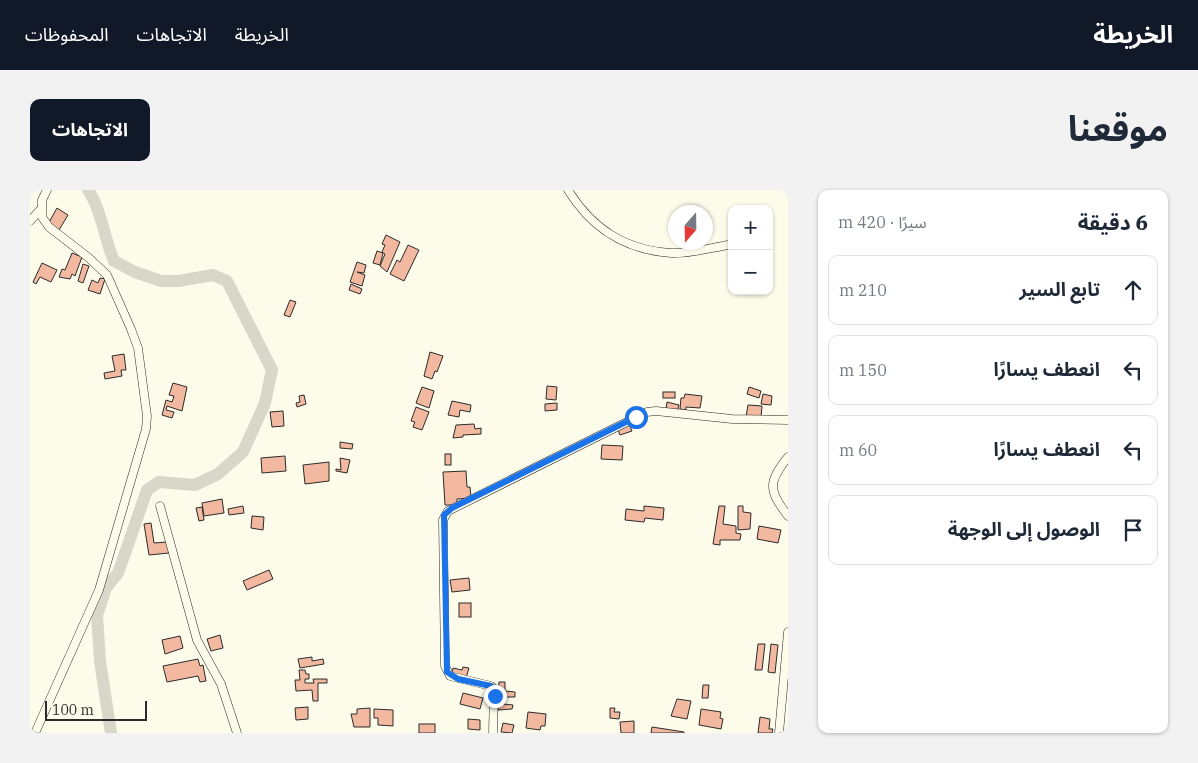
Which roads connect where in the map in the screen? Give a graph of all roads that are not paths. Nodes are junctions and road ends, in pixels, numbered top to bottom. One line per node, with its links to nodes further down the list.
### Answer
1 (47, 190): 3 (street)
2 (568, 190): 5 (street)
3 (40, 210): 4 (street); 11 (street)
4 (30, 221)
5 (728, 245)
6 (788, 420): 13 (street)
7 (788, 456): 9 (street)
8 (160, 506): 12 (street)
9 (788, 516)
10 (788, 632): 14 (street)
11 (35, 733)
12 (238, 733)
13 (493, 733)
14 (779, 733)

